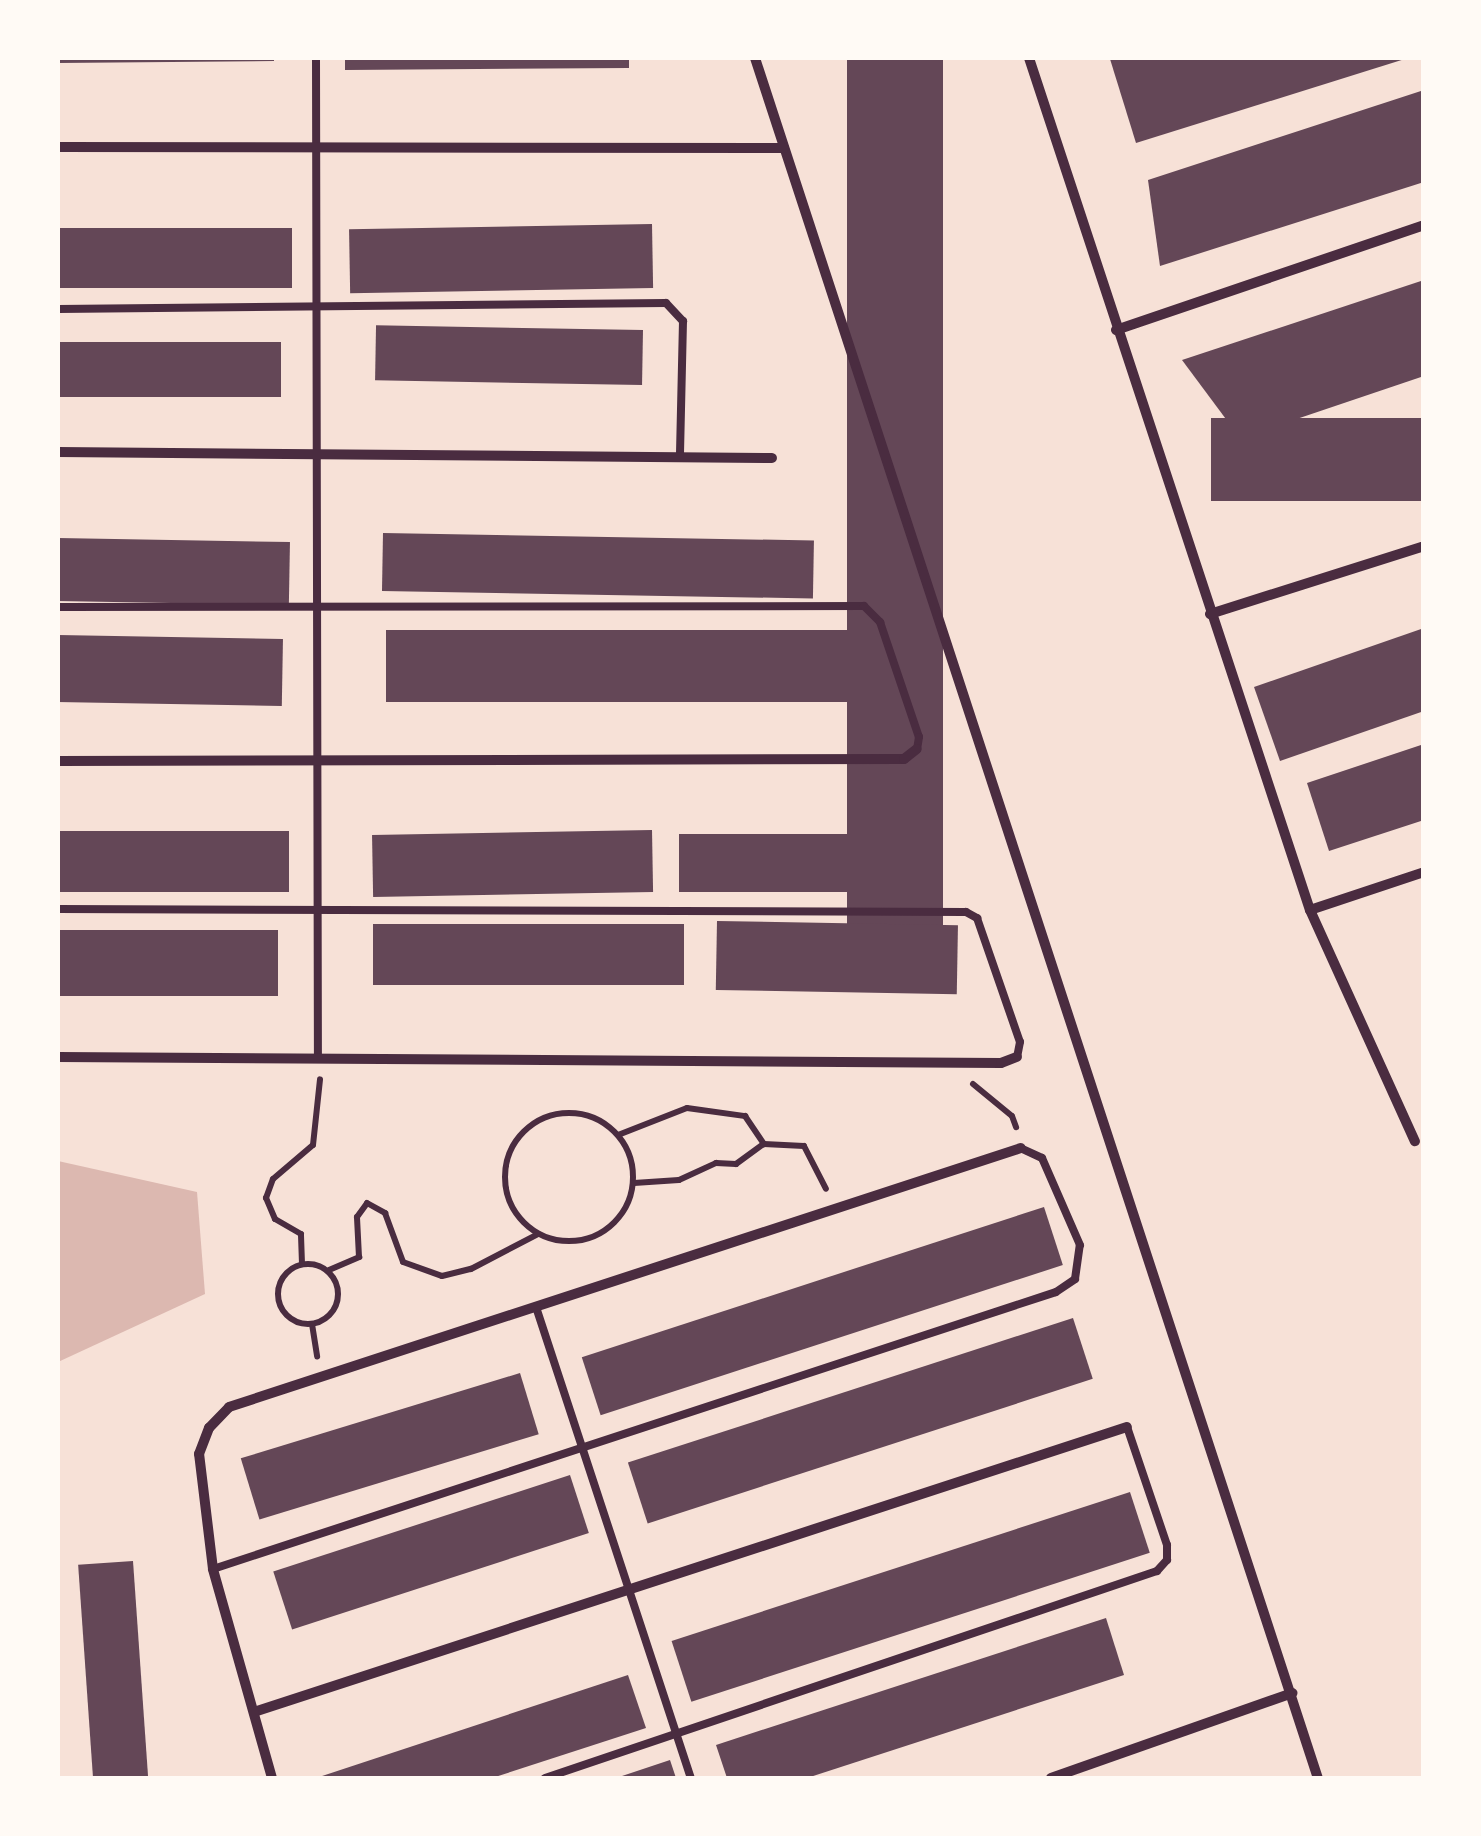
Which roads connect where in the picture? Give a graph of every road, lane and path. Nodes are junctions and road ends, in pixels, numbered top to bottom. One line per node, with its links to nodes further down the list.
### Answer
1 (316, 58): 4 (lane)
2 (754, 58): 6 (street)
3 (1029, 58): 10 (street)
4 (316, 144): 5 (street); 6 (street); 9 (lane)
5 (58, 147)
6 (784, 148): 46 (street)
7 (1424, 226): 10 (street)
8 (58, 309): 9 (lane)
9 (316, 310): 12 (lane); 13 (lane)
10 (1116, 330): 18 (street)
11 (58, 452): 12 (street)
12 (317, 456): 13 (street); 17 (lane)
13 (680, 458): 14 (street)
14 (772, 458)
15 (1424, 546): 18 (street)
16 (58, 607): 17 (lane)
17 (317, 608): 19 (lane); 20 (lane)
18 (1210, 614): 25 (street)
19 (917, 749): 20 (street)
20 (317, 760): 21 (street); 24 (lane)
21 (58, 761)
22 (1424, 872): 25 (street)
23 (58, 908): 24 (lane)
24 (318, 910): 27 (lane); 28 (lane)
25 (1310, 910): 31 (street)
26 (58, 1056): 28 (street)
27 (1018, 1057): 29 (street)
28 (318, 1058): 29 (street); 37 (path)
29 (946, 1063): 33 (path)
30 (618, 1135): 32 (path); 35 (path); 36 (path)
31 (1416, 1140)
32 (764, 1144): 34 (path); 35 (path)
33 (1021, 1148): 39 (street); 43 (lane)
34 (822, 1176)
35 (634, 1183): 36 (path)
36 (538, 1234): 38 (path)
37 (302, 1264): 38 (path); 40 (path)
38 (328, 1270): 40 (path)
39 (536, 1307): 43 (lane); 44 (street)
40 (312, 1324): 41 (path)
41 (316, 1344)
42 (1127, 1427): 45 (street); 48 (lane)
43 (582, 1448): 44 (lane); 45 (lane)
44 (213, 1569): 47 (street)
45 (628, 1588): 47 (street); 48 (lane)
46 (1292, 1693): 52 (street); 53 (street)
47 (257, 1710): 49 (street)
48 (677, 1734): 50 (lane); 51 (lane)
49 (272, 1778)
50 (545, 1778)
51 (692, 1778)
52 (1051, 1778)
53 (1318, 1778)

